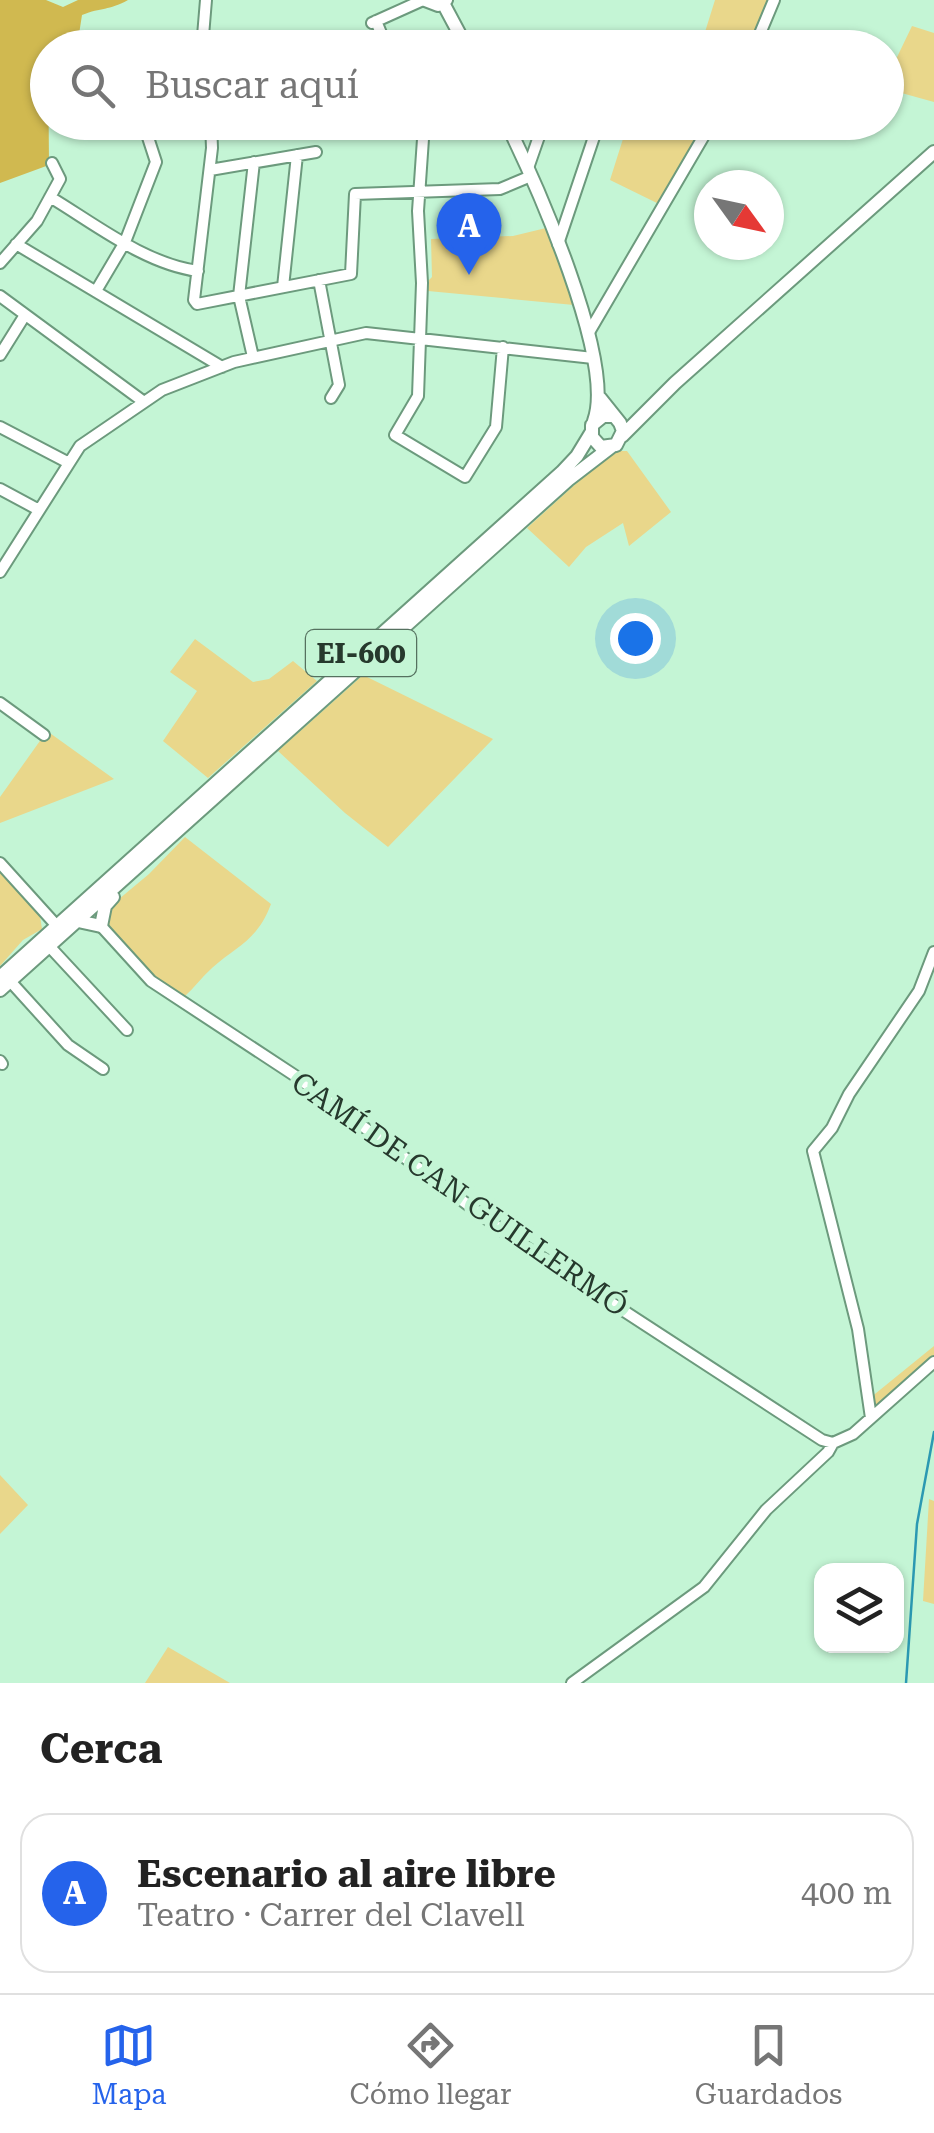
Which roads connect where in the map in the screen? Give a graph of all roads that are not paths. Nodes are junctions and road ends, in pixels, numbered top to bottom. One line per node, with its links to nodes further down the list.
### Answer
1 (206, 0): 5 (street)
2 (424, 0): 4 (main road); 6 (street)
3 (774, 0): 8 (street)
4 (445, 2): 7 (main road)
5 (204, 30)
6 (378, 30)
7 (458, 30)
8 (762, 30)
9 (149, 140): 25 (street)
10 (211, 140): 21 (street)
11 (420, 140): 23 (street)
12 (514, 140): 22 (main road)
13 (539, 140): 22 (street)
14 (593, 140): 27 (street)
15 (701, 140): 36 (street)
16 (316, 152): 18 (street)
17 (934, 152): 49 (main road, EI-600)
18 (297, 155): 19 (street); 31 (street)
19 (254, 162): 21 (street); 34 (street)
20 (52, 163): 24 (street)
21 (210, 170): 29 (street)
22 (529, 172): 23 (street); 27 (main road)
23 (420, 192): 30 (street); 39 (street)
24 (50, 197): 25 (street); 26 (street)
25 (125, 242): 29 (street); 32 (street)
26 (16, 244): 28 (street); 32 (street)
27 (558, 245): 35 (main road)
28 (0, 263)
29 (198, 271): 34 (street)
30 (319, 280): 31 (street); 40 (street)
31 (283, 288): 34 (street)
32 (96, 291): 45 (street)
33 (0, 296): 37 (street)
34 (239, 296): 43 (street)
35 (581, 310): 36 (street); 38 (main road)
36 (601, 312): 38 (street)
37 (25, 314): 42 (street); 48 (street)
38 (588, 334): 44 (main road)
39 (421, 338): 40 (street); 41 (street); 41 (street)
40 (330, 342): 43 (street); 47 (street)
41 (503, 347): 44 (street)
42 (0, 355)
43 (253, 356): 45 (street)
44 (593, 358): 46 (main road)
45 (222, 367): 48 (street)
46 (599, 396): 50 (main road); 52 (main road)
47 (332, 398)
48 (144, 402): 55 (street)
49 (647, 408): 50 (main road, EI-600); 53 (main road, EI-600)
50 (614, 417): 52 (main road, EI-600); 53 (main road)
51 (0, 427): 55 (street)
52 (592, 427): 54 (main road); 65 (main road, EI-600)
53 (622, 436): 54 (main road, EI-600)
54 (611, 448): 62 (main road, EI-600)
55 (69, 462): 57 (street)
56 (0, 489): 57 (street)
57 (39, 510): 58 (street)
58 (4, 556): 59 (street)
59 (0, 572)
60 (0, 703): 61 (street)
61 (44, 735)
62 (180, 829): 64 (main road, EI-600); 66 (main road)
63 (0, 863): 65 (street)
64 (78, 921): 66 (main road); 67 (main road, EI-600)
65 (57, 926): 69 (main road, EI-600)
66 (101, 926): 74 (street, CAMÍ DE CAN GUILLERMÓ)
67 (49, 946): 69 (main road, EI-600); 70 (street)
68 (934, 952): 73 (street)
69 (3, 983): 71 (street)
70 (126, 1030)
71 (103, 1069)
72 (934, 1362): 73 (street)
73 (871, 1418): 74 (street)
74 (833, 1442): 75 (street)
75 (572, 1683)

